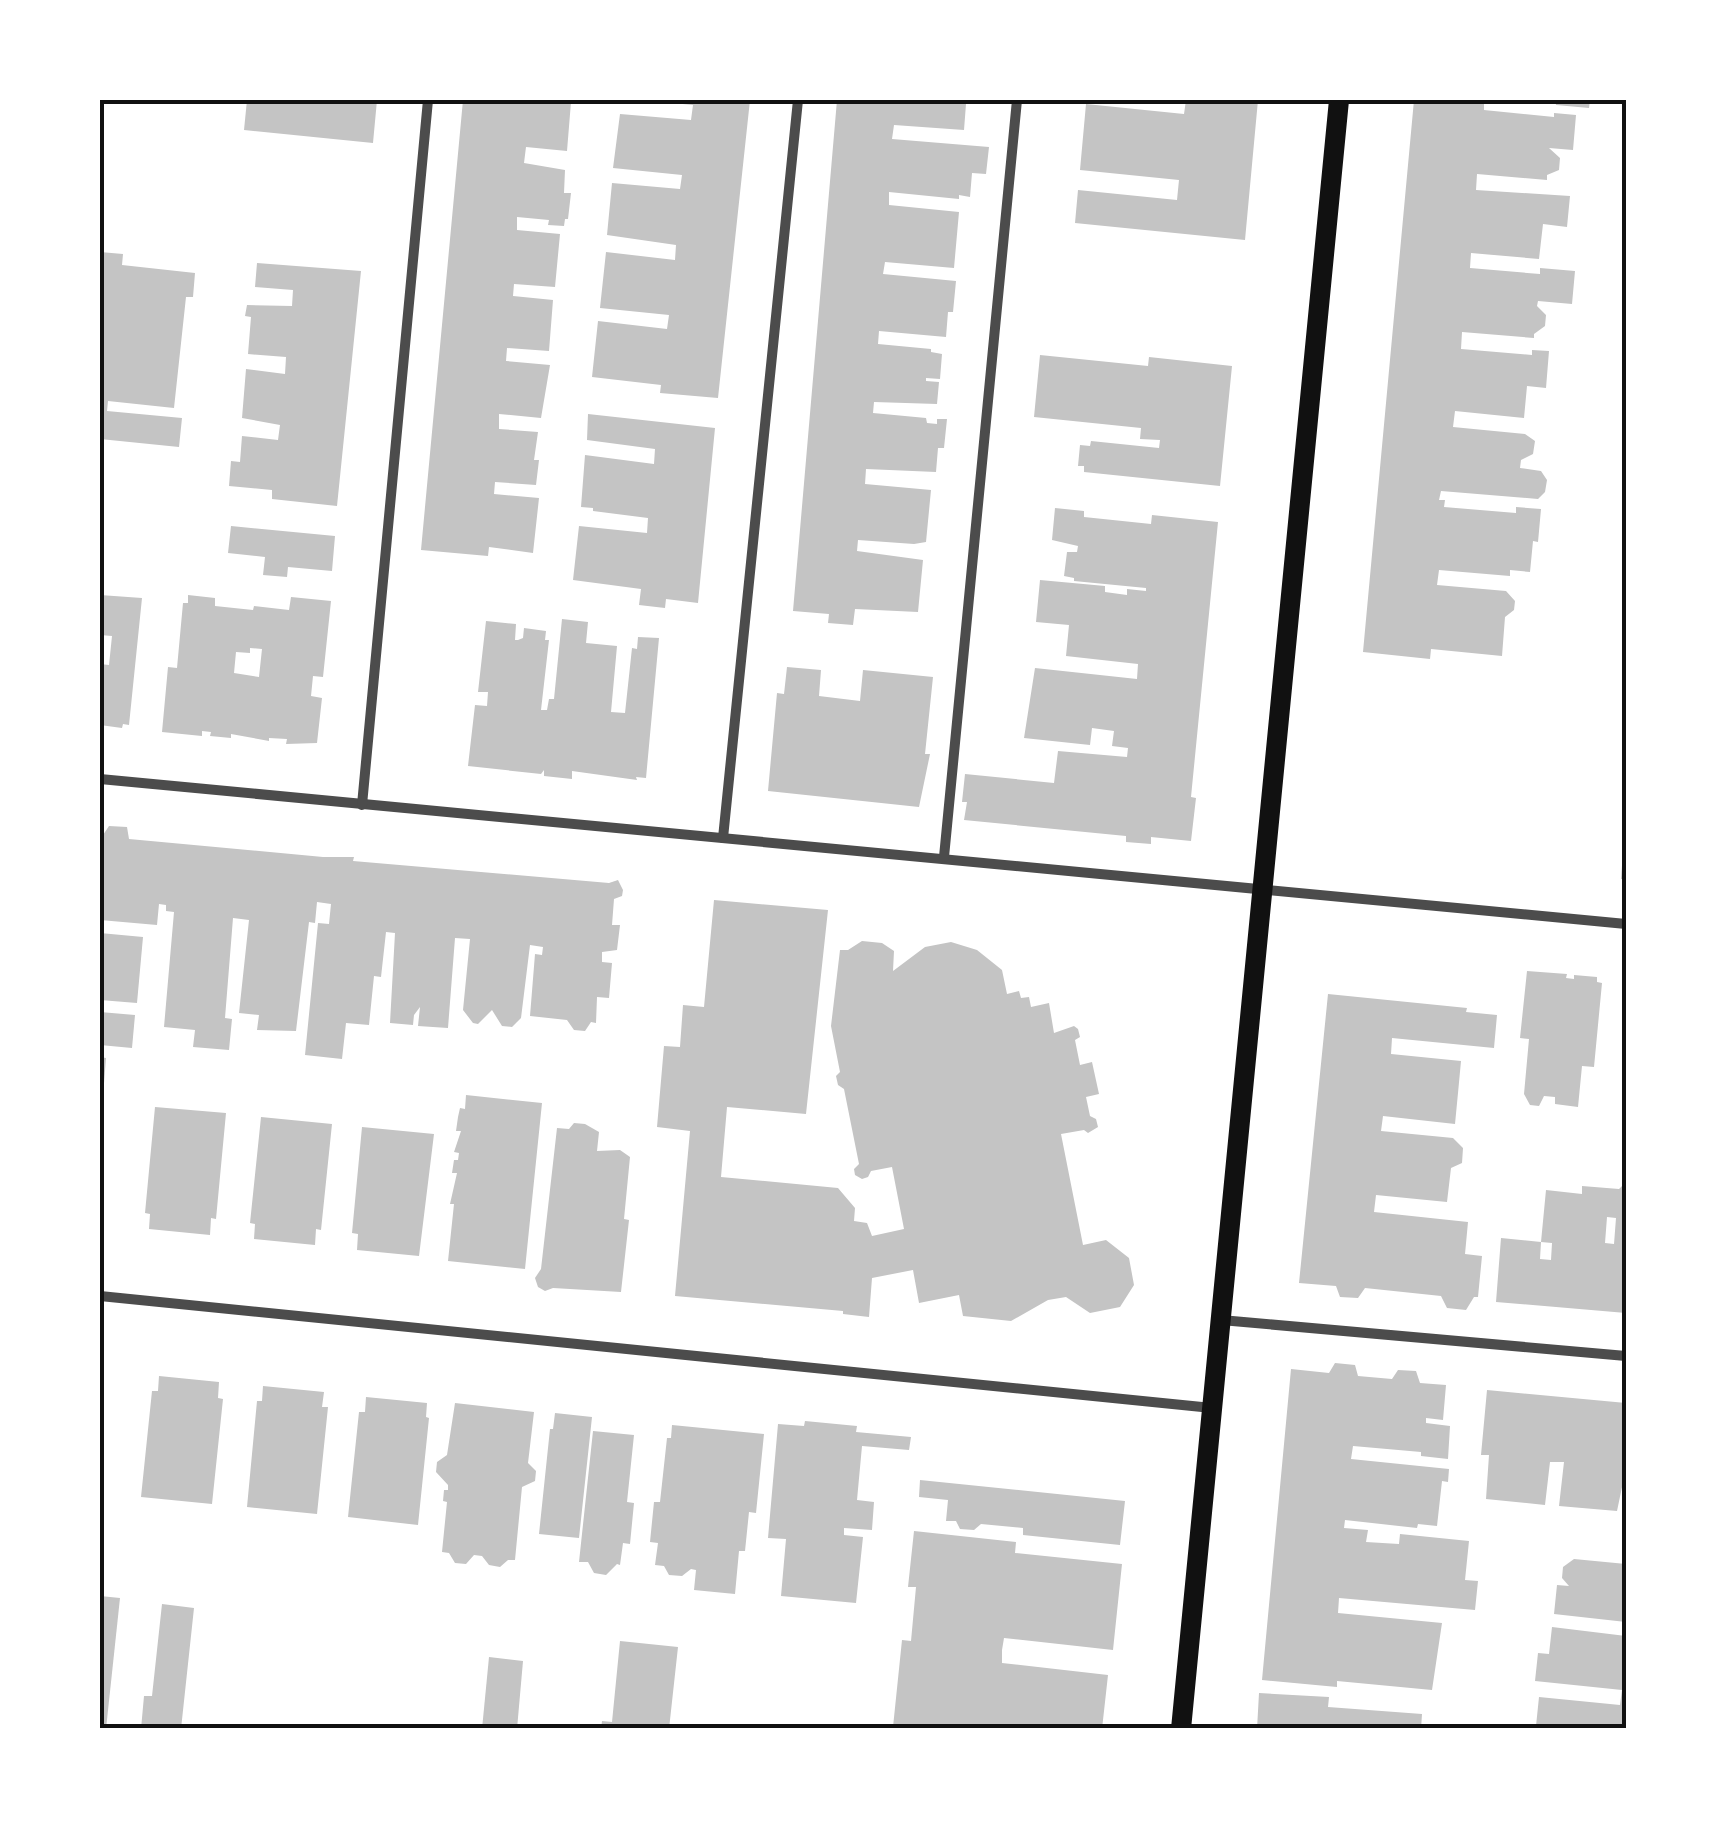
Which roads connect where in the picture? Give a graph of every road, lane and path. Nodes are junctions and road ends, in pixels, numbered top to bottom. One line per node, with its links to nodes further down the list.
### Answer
1 (428, 100): 6 (street)
2 (798, 100): 7 (street)
3 (1016, 100): 8 (street)
4 (1339, 100): 9 (main road)
5 (100, 779): 6 (street)
6 (362, 805): 7 (street)
7 (723, 838): 8 (street)
8 (944, 857): 9 (street)
9 (1262, 888): 10 (street); 12 (main road)
10 (1626, 924)
11 (100, 1296): 14 (street)
12 (1220, 1320): 13 (street); 14 (main road)
13 (1626, 1356)
14 (1212, 1408): 15 (main road)
15 (1181, 1729)

